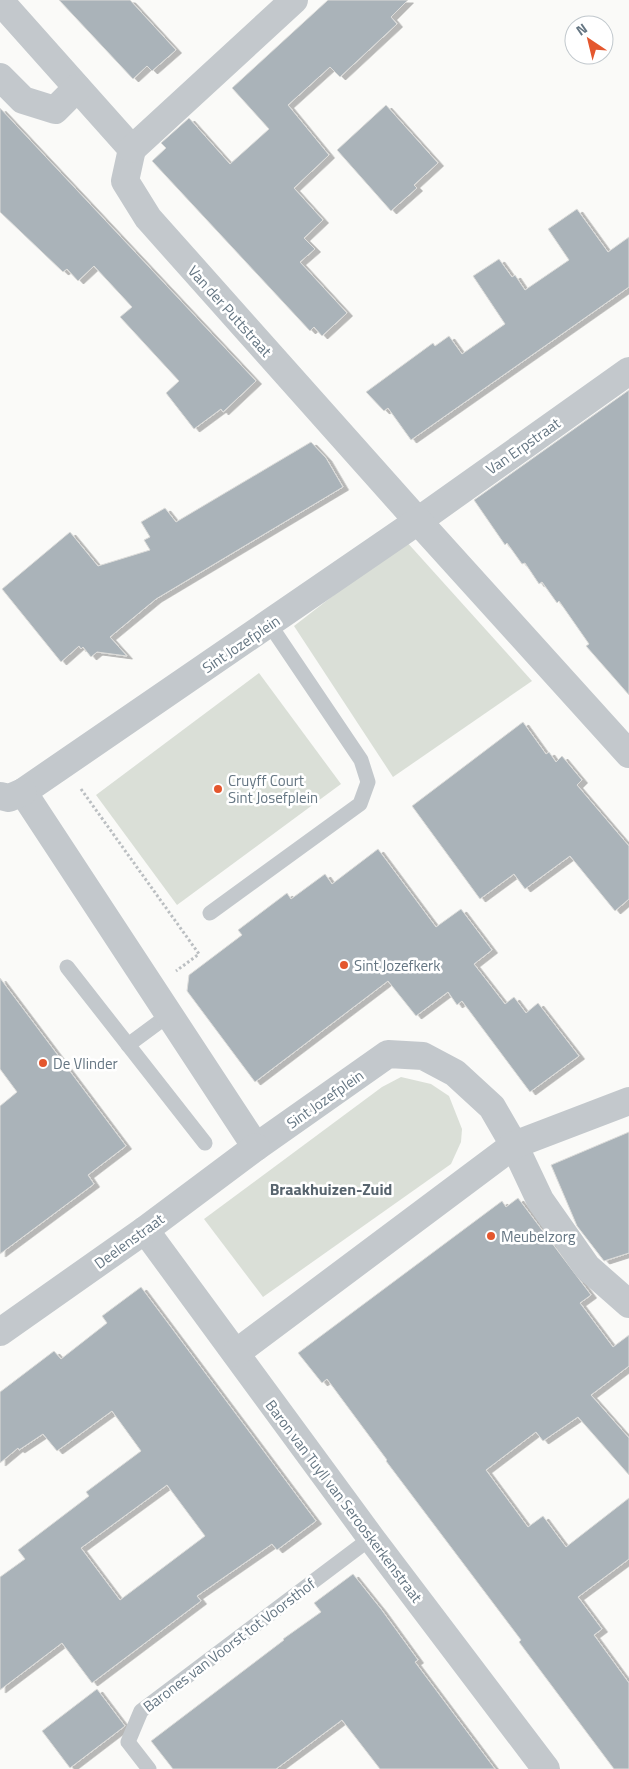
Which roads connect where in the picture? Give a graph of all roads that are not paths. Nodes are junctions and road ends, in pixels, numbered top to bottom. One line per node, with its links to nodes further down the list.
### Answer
1 (294, 0): 5 (street)
2 (0, 1): 4 (street)
3 (0, 77): 4 (street)
4 (77, 88): 5 (street)
5 (132, 149): 7 (street, Van der Puttstraat)
6 (629, 370): 7 (street, Van Erpstraat)
7 (418, 521): 8 (street, Sint Jozefplein); 9 (street)
8 (270, 624): 10 (street, Sint Jozefplein); 11 (lane)
9 (629, 754)
10 (12, 794): 13 (street, Sint Jozefplein)
11 (210, 913)
12 (67, 967): 14 (lane)
13 (170, 1014): 14 (lane); 18 (street, Sint Jozefplein)
14 (128, 1046): 16 (lane)
15 (629, 1101): 17 (street)
16 (204, 1143)
17 (514, 1145): 18 (street, Sint Jozefplein); 20 (street, Sint Jozefplein); 22 (street)
18 (256, 1147): 19 (street, Deelenstraat)
19 (146, 1230): 21 (street, Deelenstraat); 22 (street, Baron van Tuyll van Serooskerkenstraat)
20 (629, 1304)
21 (0, 1332)
22 (236, 1353): 23 (street, Baron van Tuyll van Serooskerkenstraat)
23 (371, 1538): 24 (lane, Barones van Voorst tot Voorsthof); 25 (street, Baron van Tuyll van Serooskerkenstraat)
24 (149, 1769)
25 (546, 1769)

